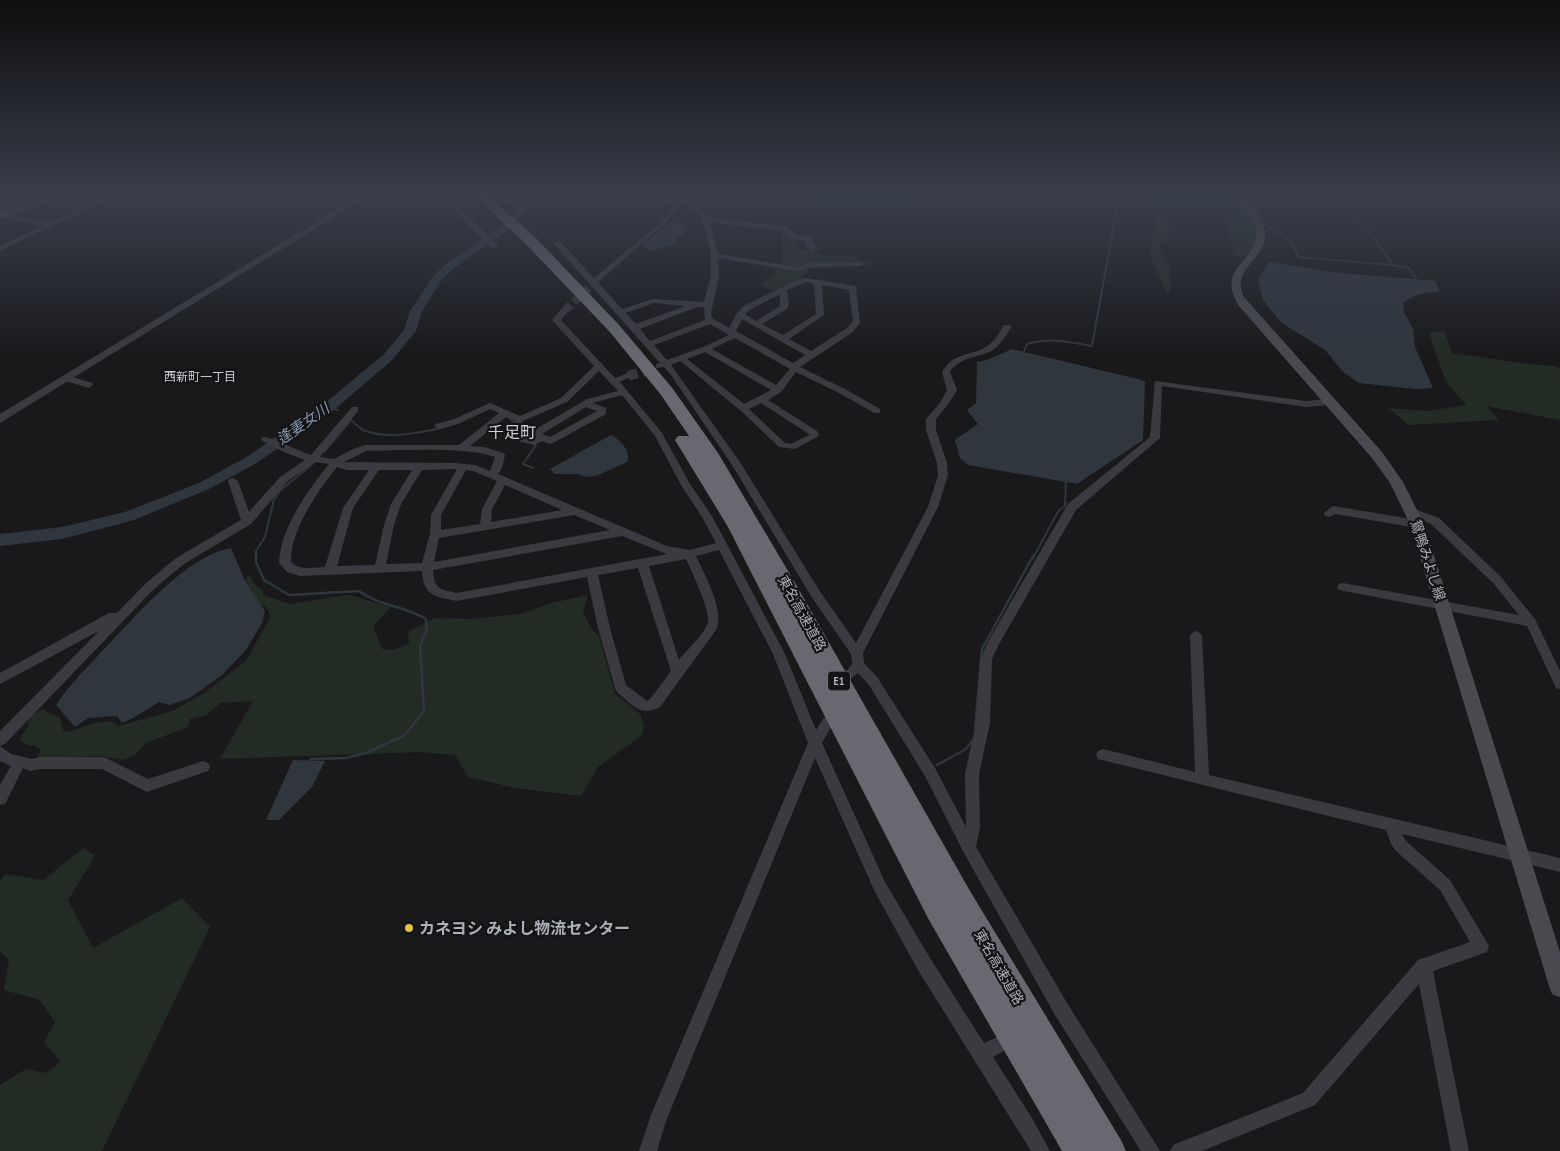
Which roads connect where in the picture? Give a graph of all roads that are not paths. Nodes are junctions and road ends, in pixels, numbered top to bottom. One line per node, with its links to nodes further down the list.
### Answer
1 (276, 250): 32 (street)
2 (521, 250): 100 (highway, 東名高速道路 / E1)
3 (522, 250): 101 (highway, 東名高速道路 / E1)
4 (563, 250): 11 (street)
5 (633, 250): 11 (street)
6 (712, 250): 8 (street)
7 (1256, 250): 38 (main road, 鴛鴨みよし線)
8 (713, 255): 9 (street); 14 (street)
9 (860, 264)
10 (818, 282): 12 (street); 23 (street); 26 (street)
11 (593, 285): 16 (street)
12 (783, 290): 17 (street); 19 (street)
13 (698, 304): 14 (street); 16 (street); 21 (street)
14 (708, 305): 18 (street)
15 (565, 310): 28 (street)
16 (620, 312): 21 (street)
17 (740, 315): 19 (street); 22 (street)
18 (709, 321): 22 (street); 24 (street)
19 (756, 324): 23 (street)
20 (1007, 326): 77 (street)
21 (634, 328): 24 (street)
22 (733, 333): 25 (street); 30 (street)
23 (783, 338): 26 (street)
24 (648, 345): 29 (street)
25 (706, 349): 27 (street); 35 (street)
26 (810, 354): 30 (street)
27 (681, 358): 29 (street); 40 (street)
28 (600, 365): 33 (street); 45 (street)
29 (661, 366): 77 (street)
30 (795, 368): 35 (street); 42 (street)
31 (628, 376): 33 (street)
32 (66, 378): 34 (street); 44 (street)
33 (614, 381): 36 (street)
34 (89, 386)
35 (778, 390): 37 (street)
36 (624, 392): 39 (street); 65 (street)
37 (762, 400): 40 (street); 40 (street)
38 (1329, 402): 60 (main road, 鴛鴨みよし線); 91 (street)
39 (586, 404): 47 (street); 47 (street)
40 (743, 408)
41 (355, 409): 50 (street)
42 (877, 411)
43 (505, 413): 45 (street); 46 (street); 49 (street)
44 (0, 419)
45 (520, 419): 47 (street)
46 (439, 426)
47 (541, 437)
48 (266, 439): 50 (street)
49 (461, 448): 51 (street); 55 (street)
50 (312, 459): 51 (street); 61 (street)
51 (335, 463): 52 (street); 70 (street)
52 (376, 467): 53 (street); 70 (street)
53 (419, 467): 54 (street); 69 (street)
54 (463, 467): 55 (street); 64 (street)
55 (492, 475): 56 (street)
56 (503, 480): 58 (street); 62 (street)
57 (233, 481): 61 (street)
58 (577, 511): 62 (street); 63 (street)
59 (1329, 513): 60 (street)
60 (1415, 518): 74 (main road, 鴛鴨みよし線); 75 (street)
61 (247, 521): 73 (street)
62 (485, 527): 64 (street)
63 (622, 532): 66 (street); 68 (street)
64 (435, 534): 68 (street)
65 (723, 545): 66 (street); 83 (street)
66 (690, 554): 67 (street); 78 (street)
67 (642, 562): 71 (street); 78 (street)
68 (427, 567): 69 (street); 71 (street)
69 (380, 568): 70 (street)
70 (330, 570)
71 (592, 572): 78 (street)
72 (1343, 587): 74 (street)
73 (130, 606): 79 (street); 82 (street)
74 (1444, 606): 75 (street); 92 (main road, 鴛鴨みよし線)
75 (1531, 622): 80 (street)
76 (1196, 636): 88 (street)
77 (855, 664): 91 (street)
78 (677, 672)
79 (0, 680)
80 (1560, 684)
81 (829, 720): 83 (street)
82 (0, 740)
83 (815, 743): 97 (street); 98 (street)
84 (0, 752): 86 (street)
85 (1103, 755): 88 (street)
86 (20, 761): 87 (street); 89 (street)
87 (203, 767)
88 (1202, 780): 90 (street)
89 (0, 799)
90 (1392, 825): 92 (street); 94 (street)
91 (969, 848): 102 (street)
92 (1520, 855): 93 (street); 95 (main road, 鴛鴨みよし線)
93 (1560, 865)
94 (1424, 966): 103 (street); 104 (street)
95 (1560, 986)
96 (1000, 1044): 97 (street)
97 (980, 1055): 99 (street)
98 (648, 1151)
99 (1041, 1151)
100 (1080, 1151)
101 (1110, 1151)
102 (1151, 1151)
103 (1179, 1151)
104 (1460, 1151)

